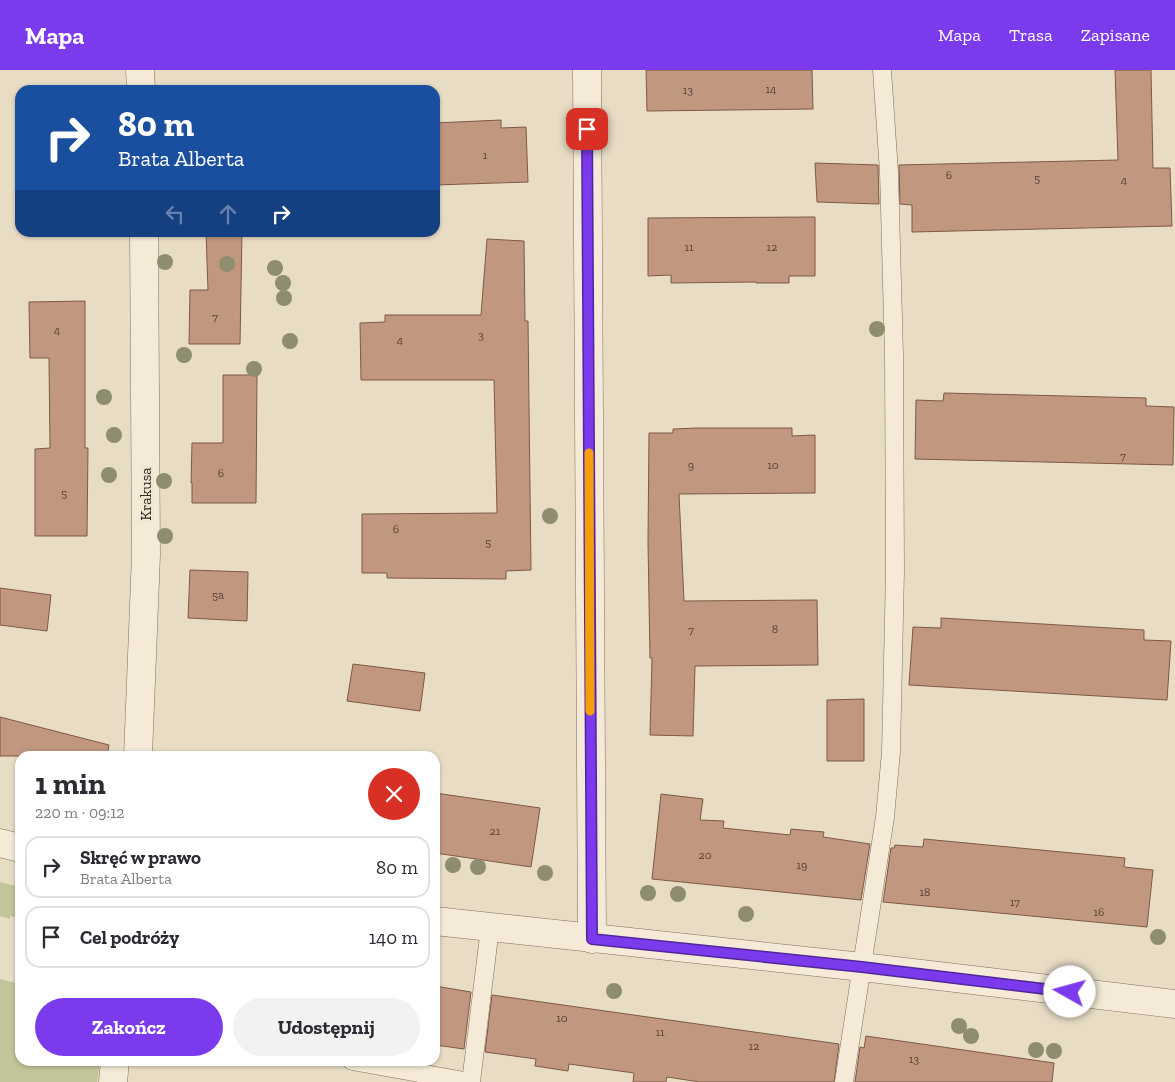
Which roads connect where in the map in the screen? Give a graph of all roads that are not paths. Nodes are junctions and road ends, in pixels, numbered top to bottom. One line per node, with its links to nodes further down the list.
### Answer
1 (140, 70): 4 (street)
2 (587, 70): 11 (street)
3 (882, 70): 12 (lane)
4 (141, 85)
5 (144, 237): 6 (street, Krakusa)
6 (138, 751)
7 (0, 843): 8 (street)
8 (15, 847)
9 (440, 922): 10 (street)
10 (490, 928): 11 (street); 17 (lane)
11 (592, 939): 12 (street)
12 (862, 967): 13 (street); 18 (lane)
13 (1175, 1004)
14 (115, 1066): 16 (street)
15 (380, 1066): 17 (lane)
16 (113, 1082)
17 (471, 1082)
18 (844, 1082)

